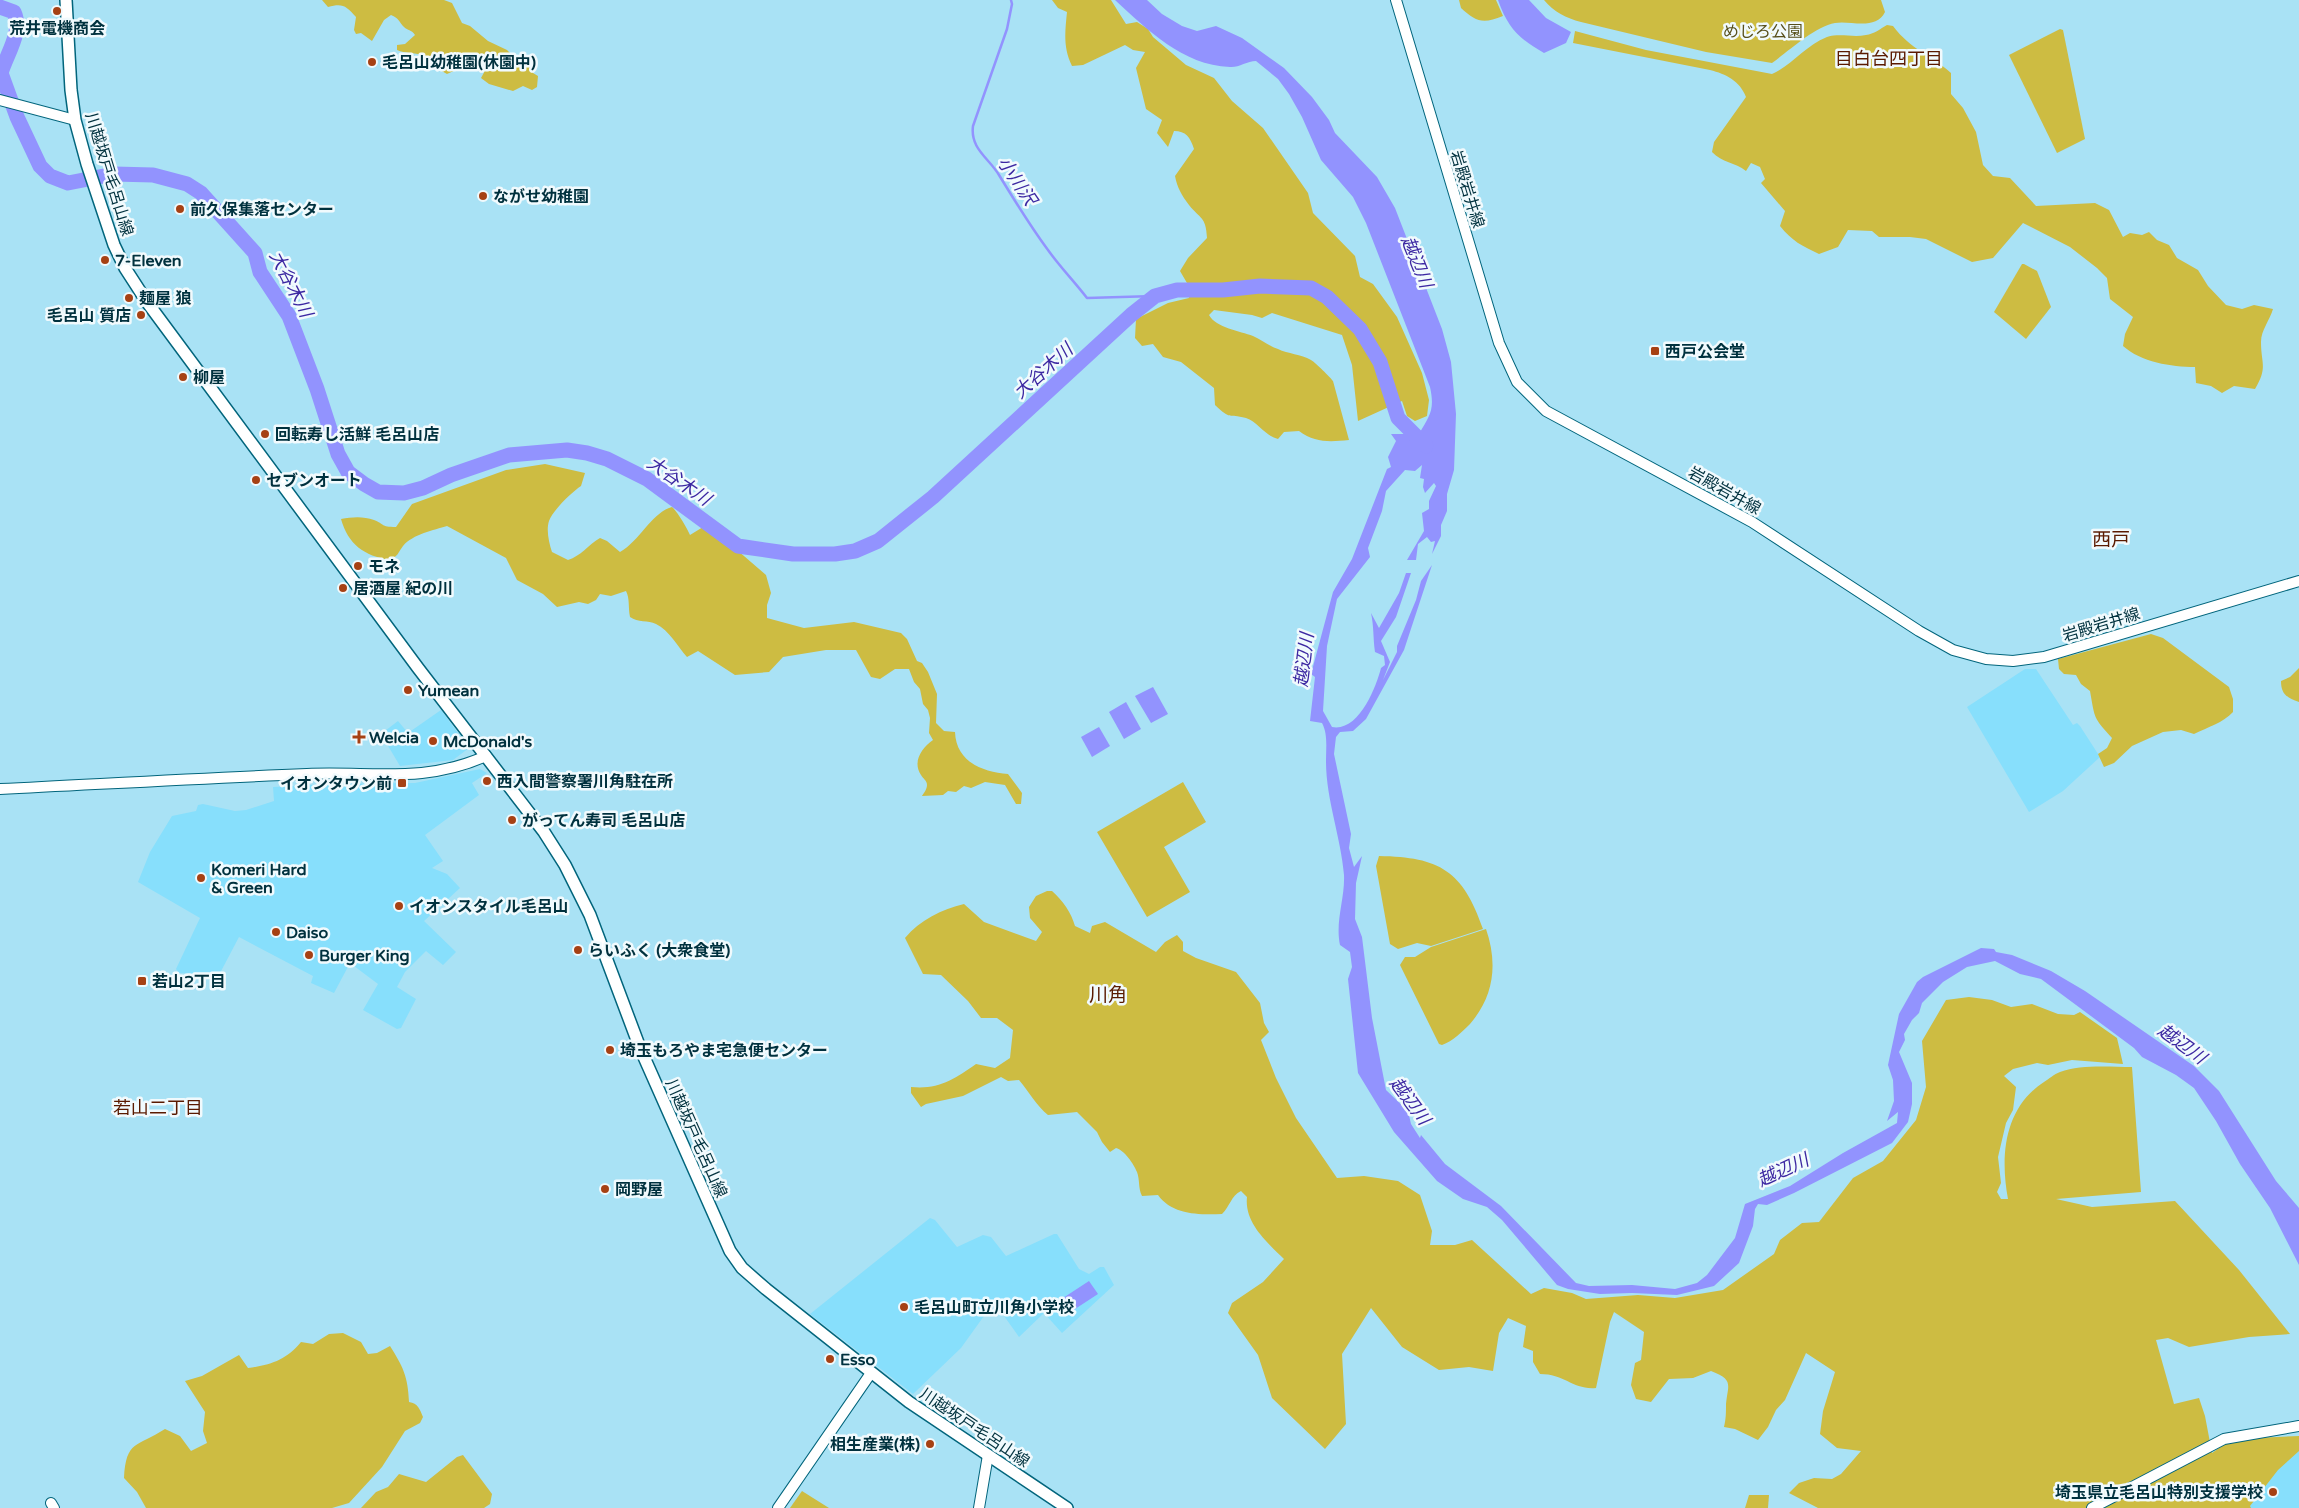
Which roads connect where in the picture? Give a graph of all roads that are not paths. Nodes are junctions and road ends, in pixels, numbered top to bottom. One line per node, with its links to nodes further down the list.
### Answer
1 (66, 0): 4 (main road, 川越坂戸毛呂山線)
2 (1396, 0): 5 (main road, 岩殿岩井線)
3 (0, 100): 4 (main road)
4 (75, 120): 6 (main road, 川越坂戸毛呂山線)
5 (2299, 580)
6 (486, 756): 7 (main road); 8 (main road, 川越坂戸毛呂山線)
7 (0, 789)
8 (871, 1373): 10 (main road, 川越坂戸毛呂山線); 11 (main road)
9 (2299, 1426): 14 (main road)
10 (988, 1455): 12 (main road); 13 (main road, 川越坂戸毛呂山線)
11 (778, 1508)
12 (979, 1508)
13 (1067, 1508)
14 (2092, 1508)

